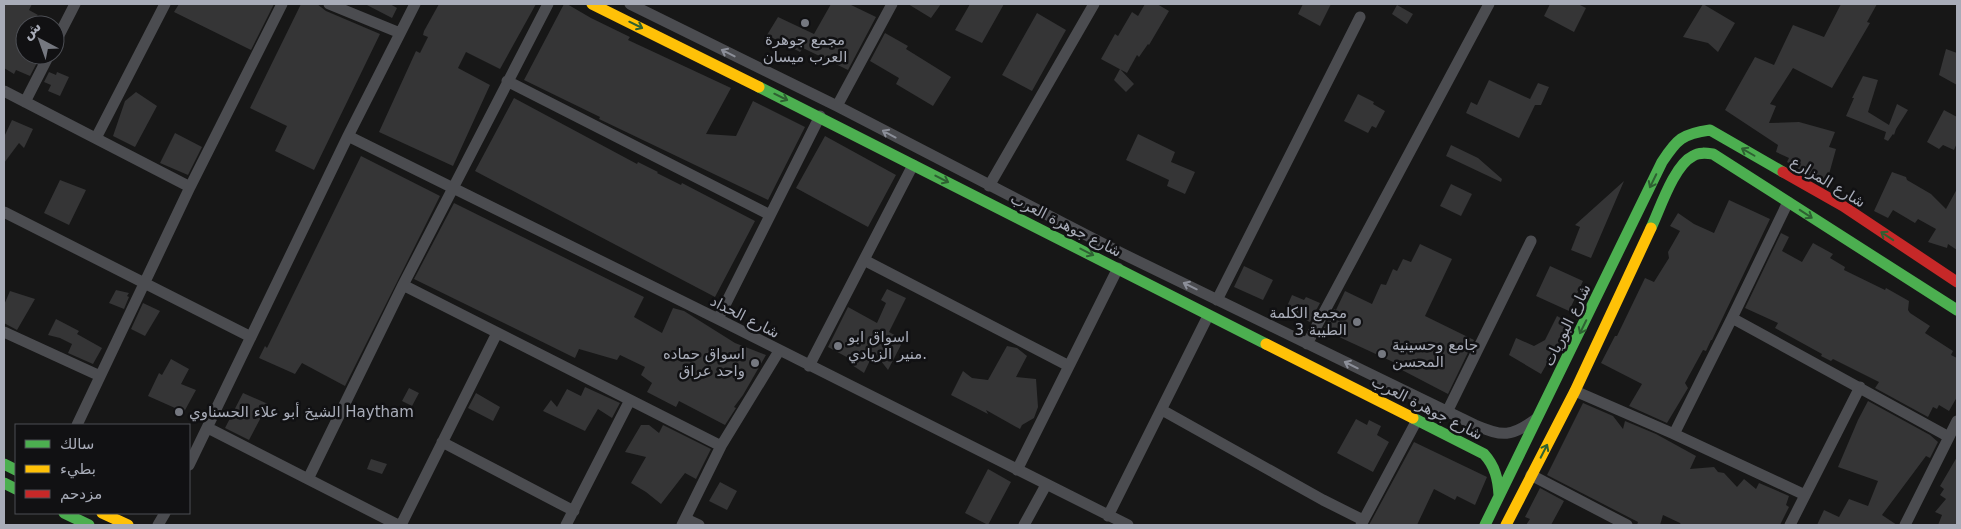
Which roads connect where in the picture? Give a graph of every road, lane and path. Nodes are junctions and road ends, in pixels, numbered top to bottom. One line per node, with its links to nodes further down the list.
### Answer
1 (75, 4): 13 (street)
2 (165, 4): 22 (street)
3 (282, 4): 26 (street)
4 (329, 4): 14 (street)
5 (415, 4): 14 (street)
6 (548, 4): 16 (street)
7 (592, 4): 20 (street, شارع جوهرة العرب, one-way to 20)
8 (630, 4): 19 (street, شارع جوهرة العرب, one-way to 8)
9 (892, 4): 19 (street)
10 (1094, 4): 25 (street)
11 (1489, 4): 52 (street)
12 (1360, 17): 44 (street)
13 (65, 24)
14 (400, 33): 21 (street)
15 (44, 65): 18 (street)
16 (507, 81): 27 (street); 30 (street)
17 (4, 91): 18 (street)
18 (25, 102): 22 (street)
19 (837, 106): 25 (street, شارع جوهرة العرب, one-way to 19)
20 (820, 116): 24 (street, شارع جوهرة العرب); 30 (street)
21 (348, 136): 27 (street, شارع الحداد); 51 (street)
22 (96, 138): 26 (street)
23 (1677, 138): 32 (street, شارع البوريات, one-way to 32); 34 (street, شارع المزارع, one-way to 23)
24 (913, 165): 35 (street); 36 (street, شارع جوهرة العرب, one-way to 36)
25 (990, 186): 44 (street, شارع جوهرة العرب, one-way to 25)
26 (190, 187): 40 (street)
27 (452, 188): 41 (street); 48 (street, شارع الحداد)
28 (1788, 202): 33 (street); 37 (street, one-way to 37); 47 (street)
29 (4, 212): 40 (street)
30 (770, 216): 48 (street)
31 (1531, 241): 61 (street)
32 (1622, 244): 33 (street); 39 (street, شارع البوريات)
33 (1641, 249): 42 (street)
34 (1910, 252): 37 (street); 38 (street, شارع المزارع)
35 (864, 260): 54 (street); 55 (street)
36 (1118, 268): 46 (street, شارع جوهرة العرب); 55 (street)
37 (1897, 273): 43 (street)
38 (1952, 279): 43 (street)
39 (1604, 283): 42 (street); 62 (street, شارع البوريات, one-way to 62)
40 (146, 284): 51 (street); 56 (street)
41 (403, 285): 50 (street); 74 (street)
42 (1623, 289): 58 (street)
43 (1936, 297): 45 (street)
44 (1217, 300): 52 (street, شارع جوهرة العرب)
45 (1957, 310)
46 (1208, 316): 60 (street); 63 (street, شارع جوهرة العرب)
47 (1732, 318): 57 (street); 67 (street)
48 (718, 319): 53 (street, شارع الحداد)
49 (4, 332): 56 (street)
50 (497, 333): 59 (street); 69 (street)
51 (251, 337): 66 (street)
52 (1307, 344): 61 (street, شارع جوهرة العرب, one-way to 52)
53 (779, 351): 54 (street, شارع الحداد); 70 (street)
54 (808, 366): 72 (street, شارع الحداد)
55 (1069, 366): 72 (street)
56 (100, 376): 65 (street)
57 (1860, 387): 68 (street); 77 (street)
58 (1575, 390): 67 (street); 73 (street, one-way to 58)
59 (630, 400): 70 (street); 78 (street)
60 (1162, 410): 82 (street); 84 (street)
61 (1447, 412): 62 (street, شارع جوهرة العرب)
62 (1538, 418): 76 (street, شارع البوريات)
63 (1417, 420): 76 (street, شارع جوهرة العرب); 84 (street)
64 (1957, 420): 68 (street)
65 (77, 424)
66 (208, 428): 71 (street); 74 (street)
67 (1674, 434): 77 (street)
68 (1950, 437): 97 (street)
69 (442, 442): 78 (street); 88 (street)
70 (721, 446): 83 (street)
71 (190, 463)
72 (1017, 470): 75 (street, شارع الحداد)
73 (1532, 475): 94 (street); 95 (street)
74 (308, 479): 88 (street)
75 (1046, 485): 82 (street, شارع الحداد); 91 (street)
76 (1500, 495): 93 (street, شارع البوريات)
77 (1804, 496): 96 (street)
78 (574, 511): 89 (street)
79 (66, 514): 85 (street)
80 (104, 514): 86 (street)
81 (164, 514): 87 (street)
82 (1108, 516): 92 (street, شارع الحداد)
83 (684, 522): 90 (street)
84 (1362, 523)
85 (89, 525)
86 (128, 525)
87 (158, 525)
88 (400, 525)
89 (566, 525)
90 (699, 525)
91 (1024, 525)
92 (1128, 525)
93 (1485, 525)
94 (1506, 525)
95 (1627, 525)
96 (1790, 525)
97 (1906, 525)

